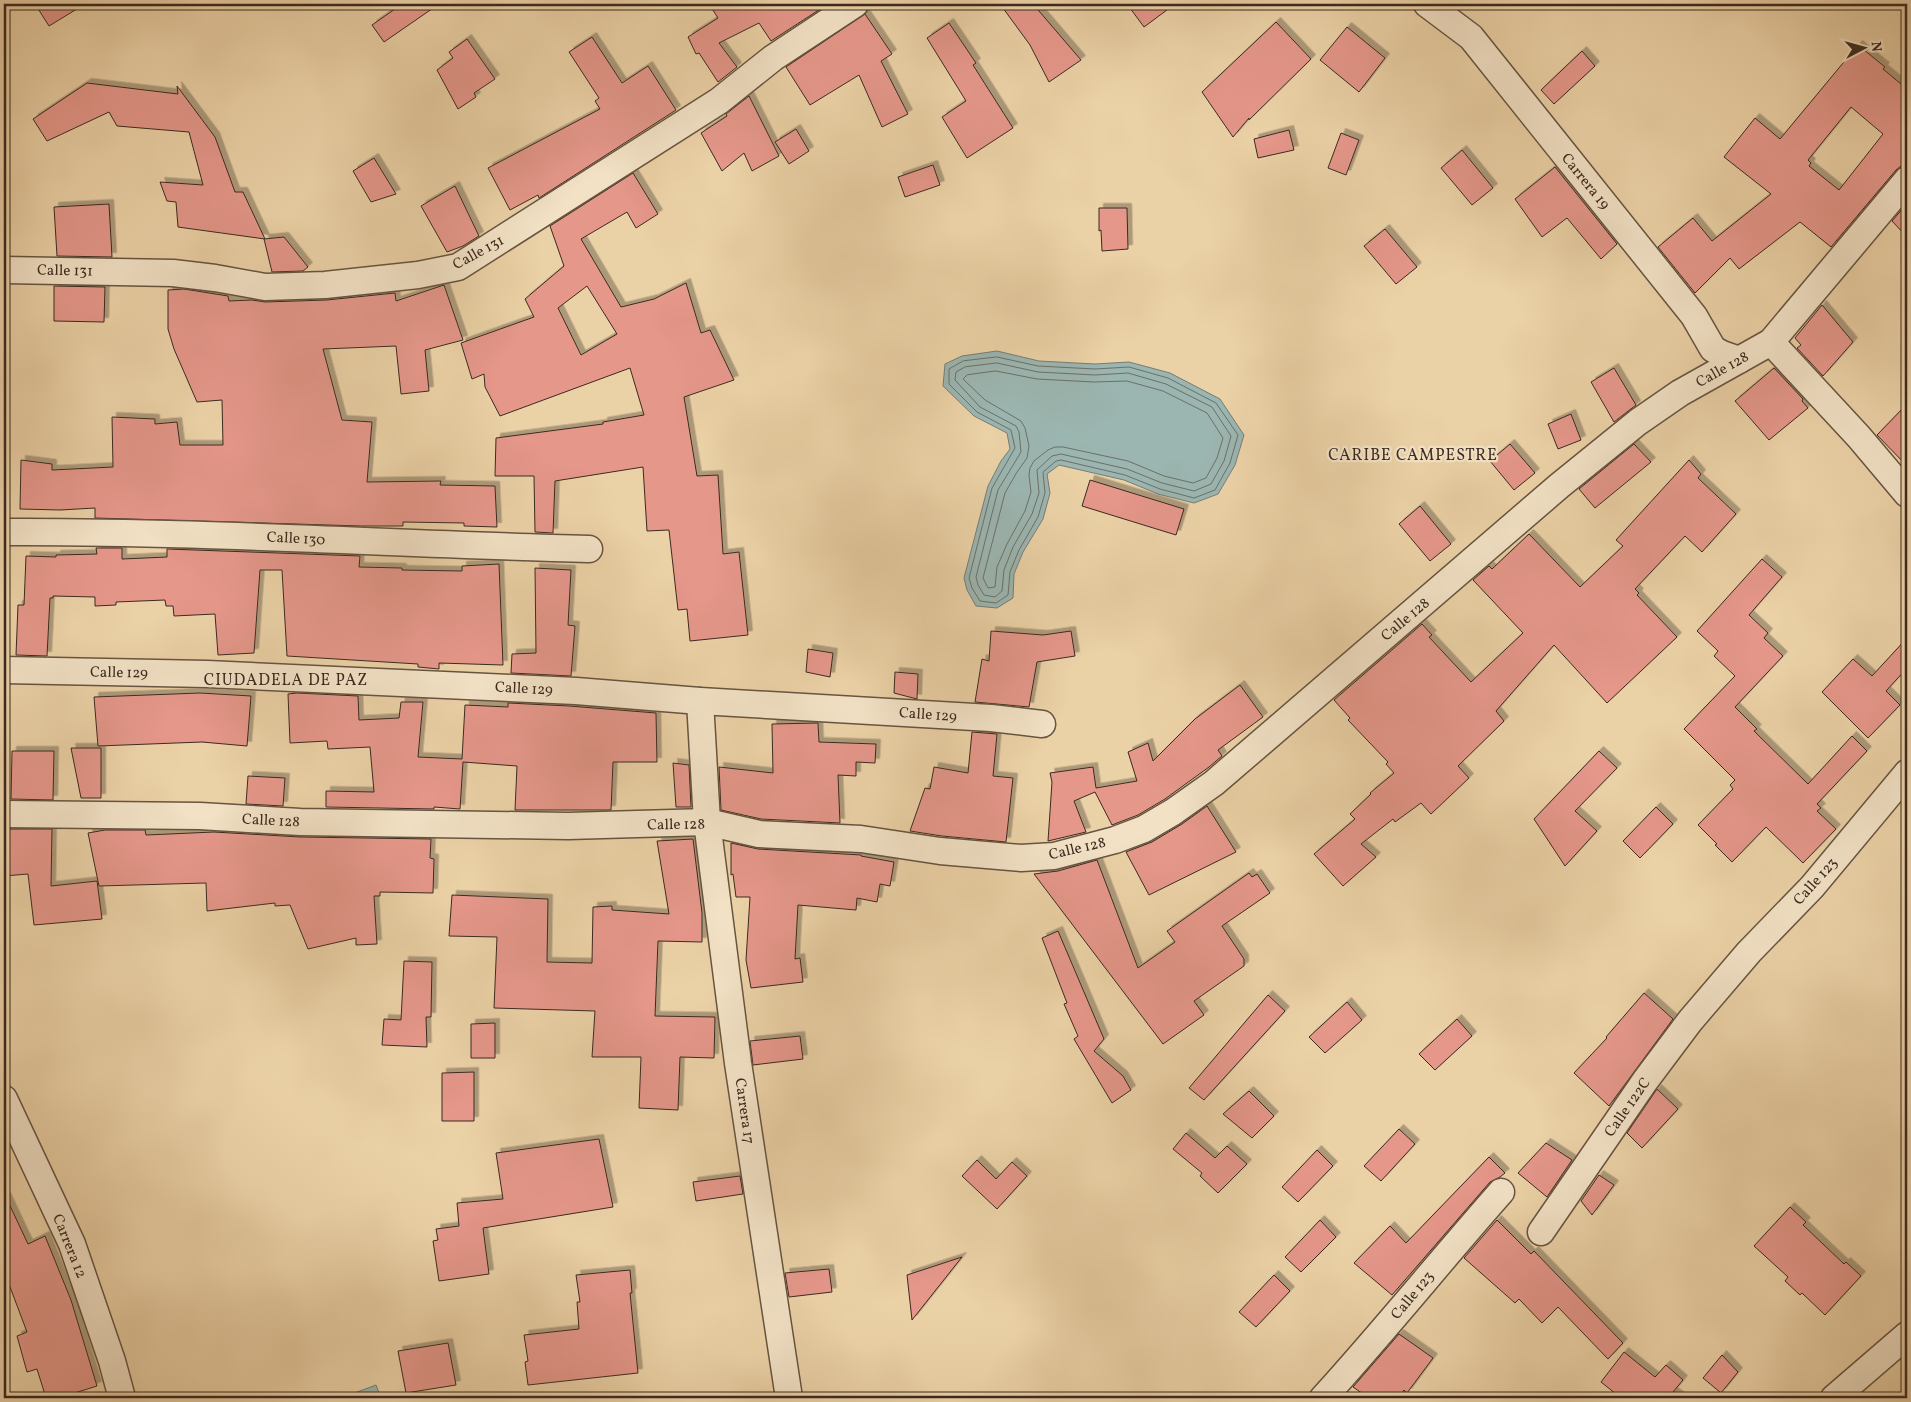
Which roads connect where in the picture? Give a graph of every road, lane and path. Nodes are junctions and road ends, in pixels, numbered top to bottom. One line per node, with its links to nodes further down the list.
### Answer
1 (855, 4): 4 (street, Calle 131)
2 (1427, 4): 6 (street, Carrera 19)
3 (1907, 180): 5 (street, Calle 128)
4 (4, 270)
5 (1771, 342): 6 (street, Calle 128); 7 (street)
6 (1739, 360): 15 (street, Calle 128)
7 (1907, 494)
8 (4, 532): 9 (street, Calle 130)
9 (589, 549)
10 (4, 670): 11 (street, Calle 129)
11 (700, 701): 12 (street, Calle 129); 15 (street, Carrera 17)
12 (1042, 724)
13 (1907, 773): 16 (street, Calle 123)
14 (4, 814): 15 (street, Calle 128)
15 (707, 822): 22 (street, Carrera 17)
16 (1720, 987): 19 (street, Calle 122C)
17 (4, 1099): 21 (street, Carrera 12)
18 (1501, 1192): 23 (street, Calle 123)
19 (1541, 1232)
20 (1907, 1335): 24 (street)
21 (122, 1398)
22 (789, 1398)
23 (1323, 1398)
24 (1834, 1398)

